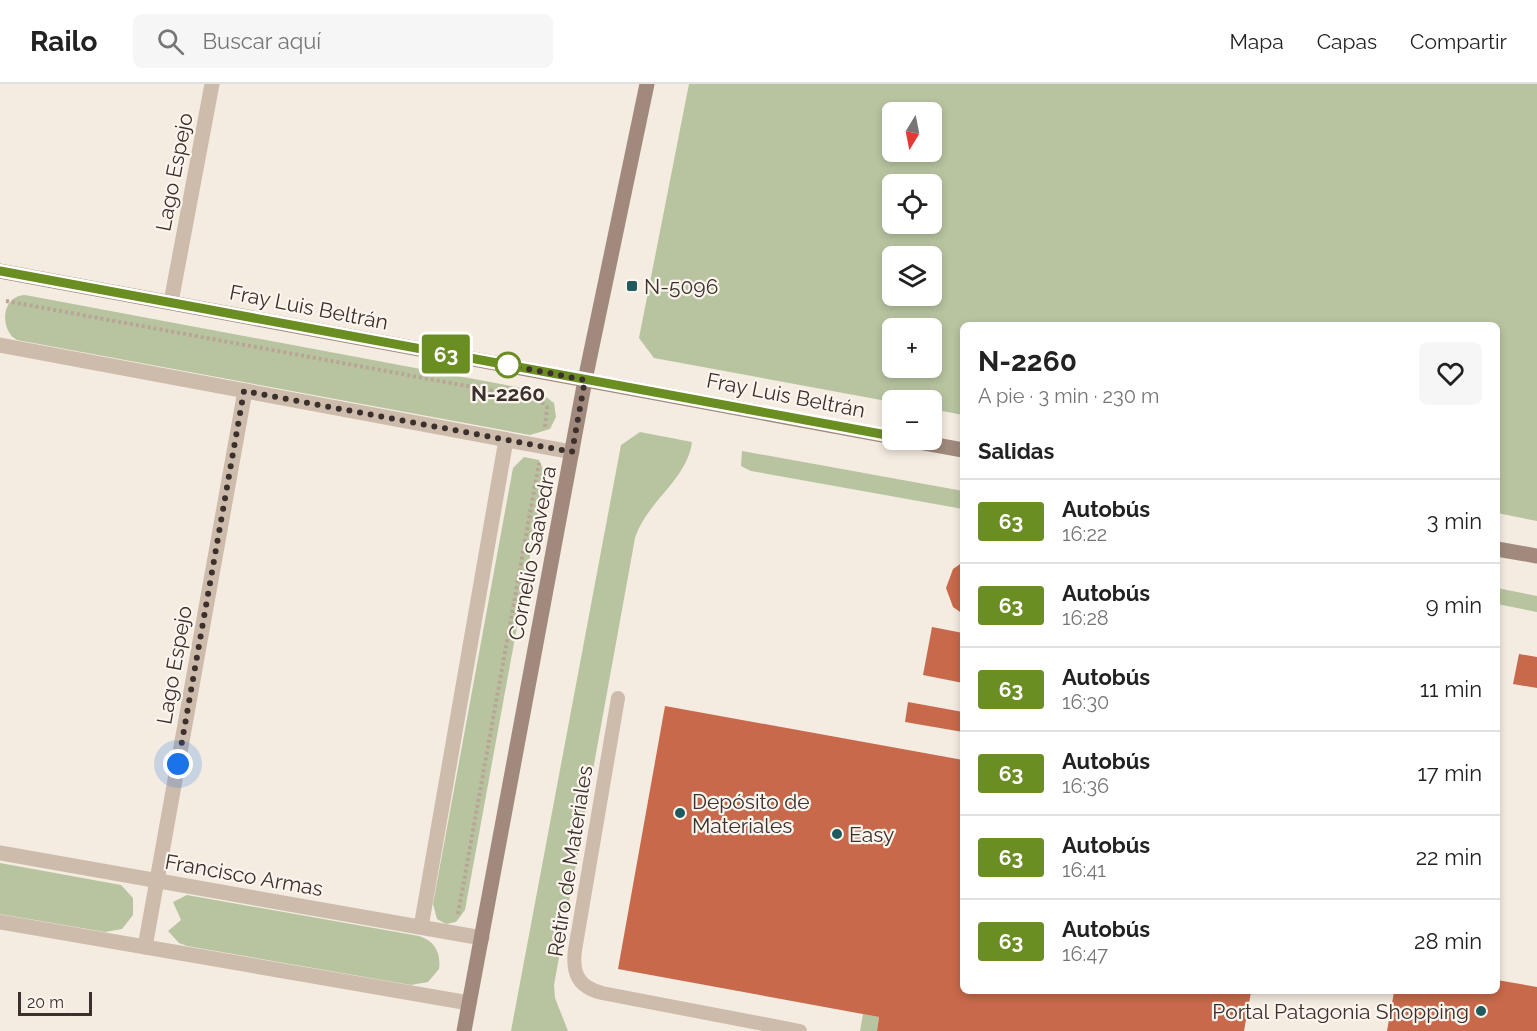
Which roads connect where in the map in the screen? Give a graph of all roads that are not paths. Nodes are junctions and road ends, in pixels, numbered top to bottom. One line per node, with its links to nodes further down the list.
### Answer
1 (213, 84): 4 (street, Lago Espejo)
2 (646, 84): 6 (main road, Cornelio Saavedra)
3 (0, 271): 4 (main road, Fray Luis Beltrán)
4 (171, 302): 6 (main road, Fray Luis Beltrán)
5 (0, 345): 7 (street)
6 (585, 380): 8 (main road, Fray Luis Beltrán); 12 (main road, Cornelio Saavedra)
7 (244, 391): 9 (street); 17 (street, Lago Espejo)
8 (882, 434)
9 (506, 440): 12 (street); 19 (street, Cornelio Saavedra)
10 (942, 446): 11 (main road)
11 (960, 449)
12 (572, 452): 20 (main road, Cornelio Saavedra)
13 (1500, 550): 14 (main road)
14 (1537, 556)
15 (618, 698): 24 (lane, Retiro de Materiales)
16 (0, 853): 17 (street, Francisco Armas)
17 (157, 881): 19 (street, Francisco Armas); 21 (street, Lago Espejo)
18 (0, 922): 21 (street)
19 (421, 927): 20 (street, Francisco Armas)
20 (482, 938): 22 (main road, Cornelio Saavedra)
21 (145, 947): 22 (street)
22 (469, 1003): 23 (main road, Cornelio Saavedra)
23 (464, 1031)
24 (800, 1031)

